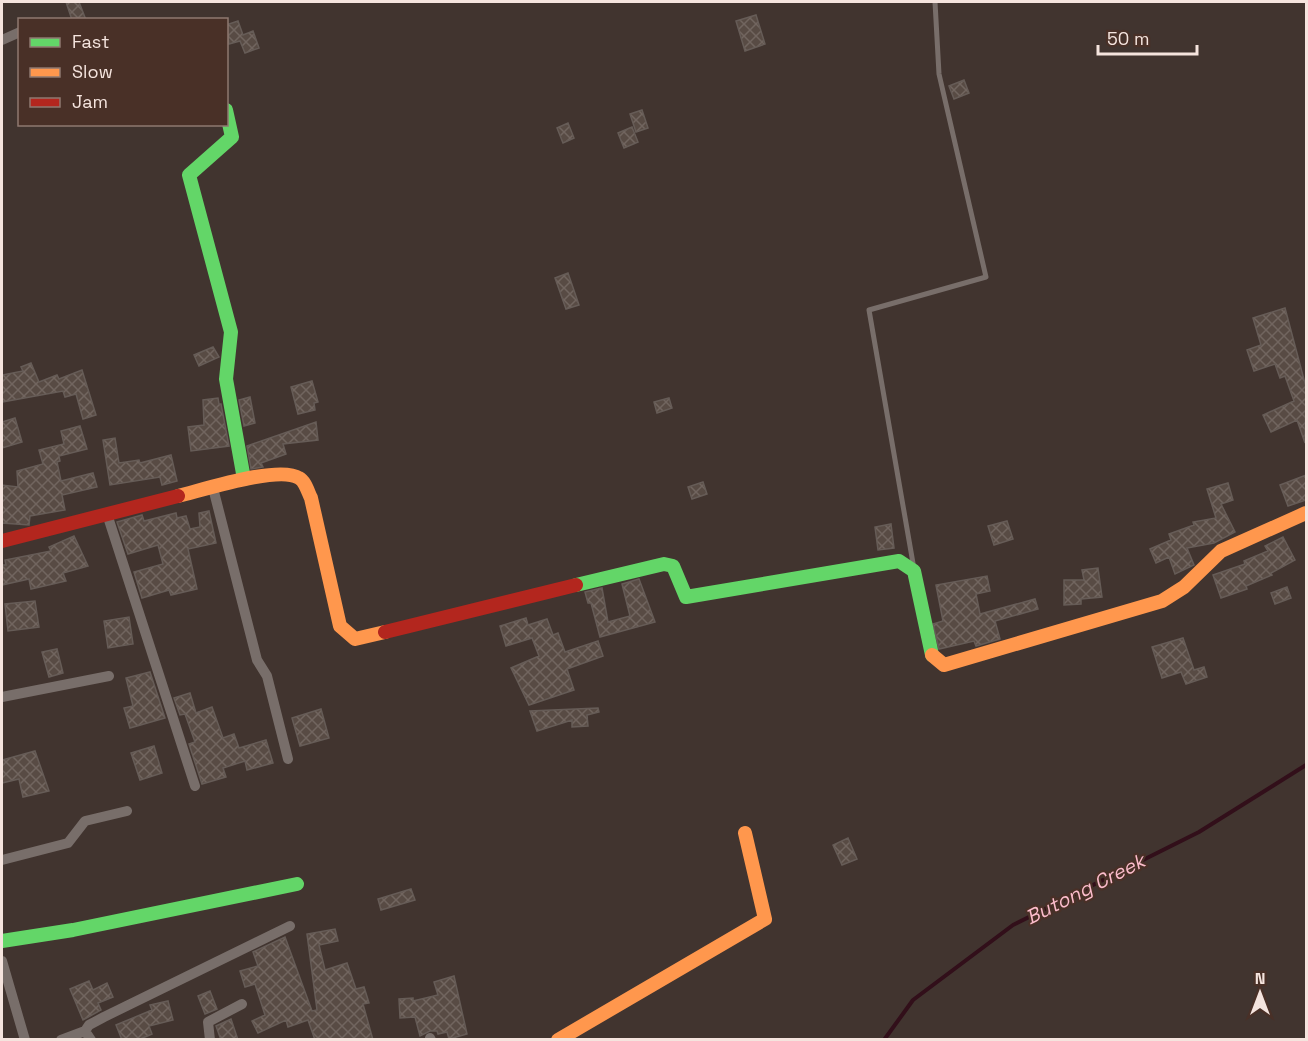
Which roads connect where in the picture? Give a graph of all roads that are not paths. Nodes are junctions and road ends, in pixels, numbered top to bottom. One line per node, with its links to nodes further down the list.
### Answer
1 (935, 2): 10 (lane)
2 (18, 33): 3 (street)
3 (2, 40)
4 (228, 119): 5 (street)
5 (244, 479): 6 (street); 10 (street)
6 (213, 488): 8 (street); 13 (street)
7 (1306, 513): 10 (street)
8 (106, 514): 9 (street); 14 (street)
9 (2, 541)
10 (914, 570)
11 (109, 676): 12 (street)
12 (2, 697)
13 (288, 759)
14 (195, 786)
15 (127, 811): 17 (street)
16 (745, 833): 27 (street)
17 (2, 860)
18 (297, 884): 20 (street)
19 (290, 926): 23 (street)
20 (2, 941)
21 (2, 961): 24 (street)
22 (242, 1004): 26 (street)
23 (88, 1035): 25 (street)
24 (26, 1040)
25 (61, 1040)
26 (210, 1040)
27 (558, 1040)

